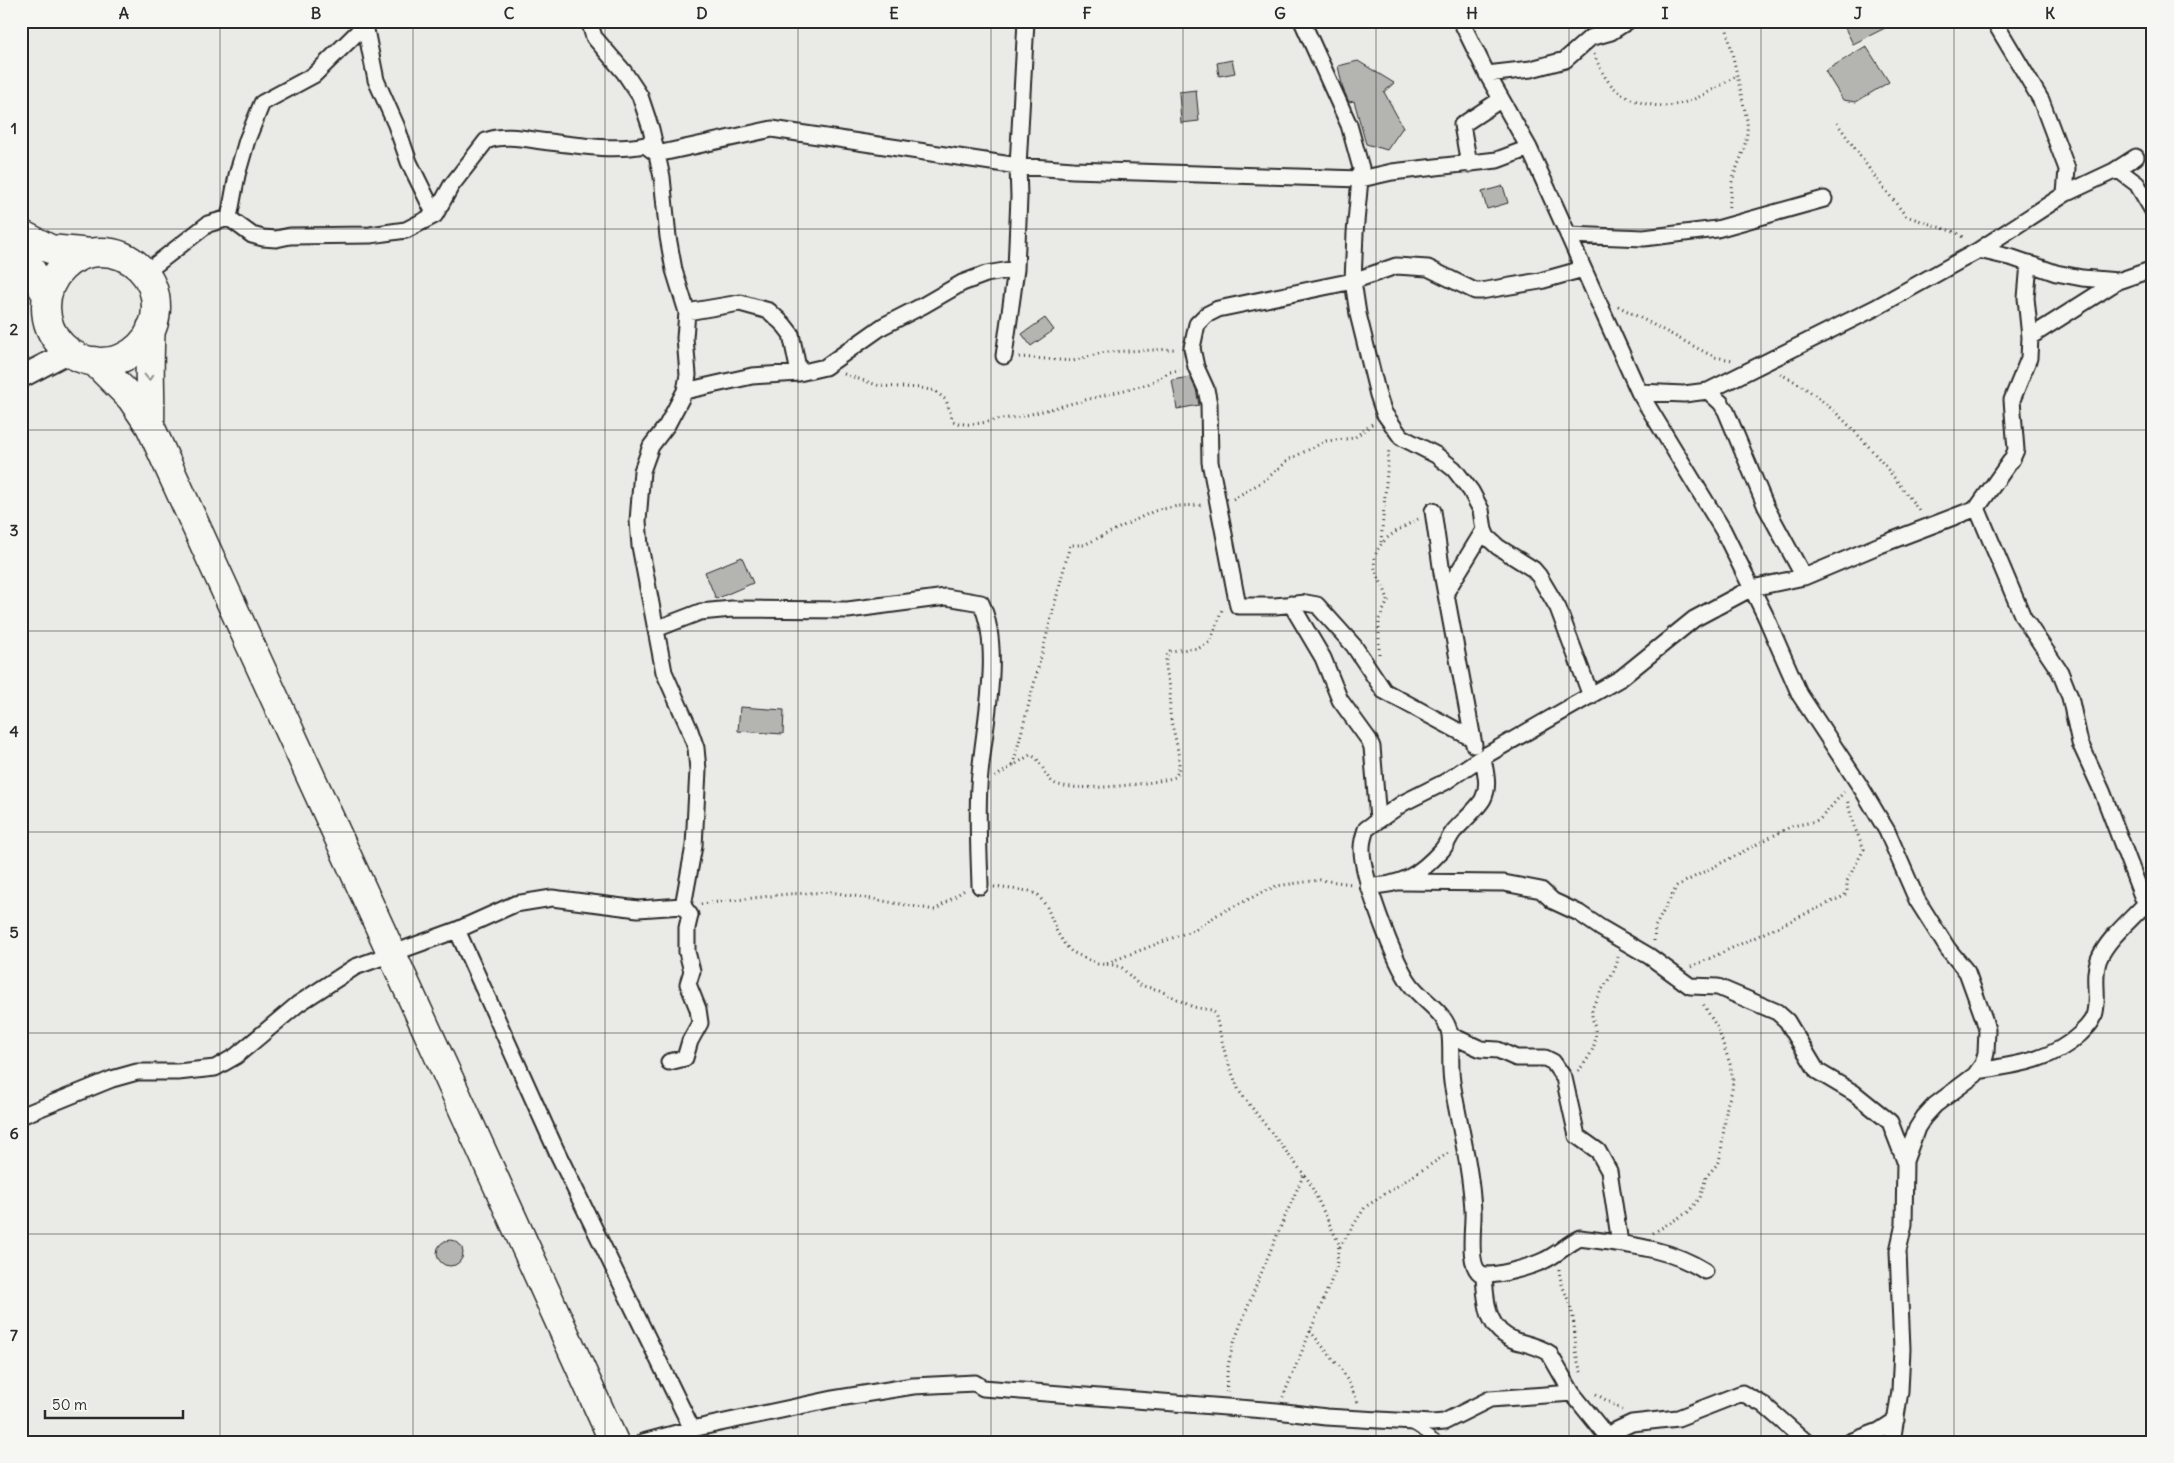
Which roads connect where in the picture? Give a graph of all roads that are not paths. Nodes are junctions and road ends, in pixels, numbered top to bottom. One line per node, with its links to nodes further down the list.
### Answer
1 (589, 21): 11 (street)
2 (1026, 21): 14 (street)
3 (1302, 21): 16 (street)
4 (1461, 21): 8 (street)
5 (1628, 21): 8 (street)
6 (1994, 21): 17 (street)
7 (367, 23): 20 (street); 21 (street)
8 (1486, 74): 9 (street)
9 (1500, 100): 10 (street); 13 (street)
10 (1529, 148): 13 (street); 23 (street)
11 (657, 154): 14 (street); 20 (street); 35 (street)
12 (2136, 157): 15 (street)
13 (1469, 164): 16 (street)
14 (1018, 166): 16 (street); 28 (street)
15 (2117, 169): 17 (street); 19 (street)
16 (1361, 180): 32 (street)
17 (2065, 194): 24 (street)
18 (1824, 199): 23 (street)
19 (2153, 211)
20 (435, 215): 21 (street)
21 (229, 218): 31 (street)
22 (21, 234): 25 (highway)
23 (1568, 235): 29 (street)
24 (1979, 250): 27 (street); 43 (street)
25 (92, 253): 31 (highway); 34 (highway)
26 (21, 254): 34 (highway)
27 (2028, 263): 33 (street); 37 (street)
28 (1016, 269): 39 (street); 41 (street)
29 (1583, 269): 32 (street); 45 (street)
30 (2153, 269): 33 (street)
31 (146, 272): 36 (highway)
32 (1353, 281): 49 (street); 53 (street)
33 (2118, 281): 37 (street)
34 (47, 295): 38 (highway)
35 (687, 312): 41 (street); 44 (street)
36 (151, 328): 40 (highway); 46 (highway, one-way to 46)
37 (2030, 337): 47 (street)
38 (67, 353): 40 (highway); 42 (main road)
39 (1004, 356)
40 (94, 361): 46 (highway)
41 (799, 373): 44 (street)
42 (21, 377)
43 (1708, 390): 45 (street); 50 (street)
44 (685, 391): 54 (street)
45 (1639, 392): 51 (street)
46 (150, 426): 65 (highway)
47 (1977, 508): 50 (street); 63 (street)
48 (1433, 511): 52 (street)
49 (1484, 530): 52 (street); 55 (street)
50 (1804, 577): 51 (street)
51 (1752, 588): 55 (street); 68 (street)
52 (1446, 592): 56 (street)
53 (1291, 604): 56 (street); 58 (street)
54 (656, 629): 60 (street); 62 (street)
55 (1591, 696): 57 (street)
56 (1472, 739): 57 (street)
57 (1480, 759): 58 (street); 59 (street)
58 (1378, 819): 61 (street)
59 (1402, 882): 61 (street); 70 (street)
60 (980, 886)
61 (1368, 886): 66 (street)
62 (683, 906): 64 (street); 67 (street)
63 (2149, 908): 68 (street)
64 (457, 930): 65 (street); 77 (street)
65 (390, 953): 69 (street); 79 (highway)
66 (1450, 1035): 71 (street); 73 (street)
67 (669, 1062)
68 (1978, 1071): 70 (street)
69 (21, 1116)
70 (1905, 1161): 75 (street)
71 (1626, 1244): 72 (street); 73 (street)
72 (1705, 1271)
73 (1484, 1276): 74 (street)
74 (1572, 1393): 76 (street); 78 (street)
75 (1896, 1420): 83 (street); 84 (street)
76 (1408, 1422): 77 (street); 81 (lane)
77 (692, 1429): 80 (street)
78 (1607, 1438): 82 (street)
79 (614, 1442)
80 (643, 1442)
81 (1439, 1442)
82 (1806, 1442)
83 (1850, 1442)
84 (1892, 1442)

